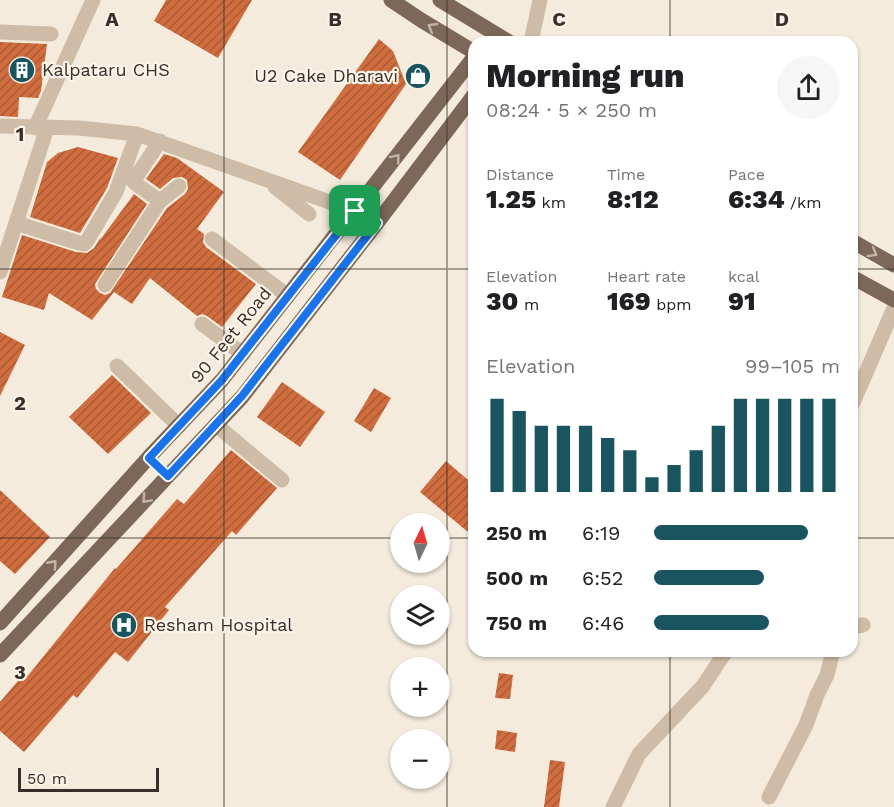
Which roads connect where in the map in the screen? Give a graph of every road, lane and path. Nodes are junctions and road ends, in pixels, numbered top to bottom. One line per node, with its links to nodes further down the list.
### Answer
1 (93, 0): 13 (street)
2 (391, 0): 9 (main road, one-way to 2)
3 (440, 0): 7 (main road)
4 (540, 0): 8 (street)
5 (0, 32): 6 (street)
6 (51, 34)
7 (493, 36)
8 (532, 36)
9 (468, 48)
10 (468, 65): 19 (main road, 90 Feet Road, one-way to 10)
11 (468, 103): 22 (main road)
12 (0, 126): 13 (street)
13 (41, 128): 14 (street); 21 (street)
14 (136, 134): 15 (street); 21 (street)
15 (160, 141): 17 (street); 18 (street)
16 (179, 186): 18 (street)
17 (285, 191): 19 (street); 20 (street)
18 (160, 201): 28 (street)
19 (355, 211): 22 (street); 29 (main road, 90 Feet Road)
20 (309, 214)
21 (16, 223): 26 (street)
22 (377, 223): 37 (main road)
23 (216, 237): 29 (street)
24 (858, 244): 25 (main road, one-way to 25)
25 (894, 265)
26 (0, 272)
27 (858, 280): 30 (main road)
28 (105, 285)
29 (290, 294): 33 (main road, 90 Feet Road)
30 (894, 300)
31 (894, 308): 36 (street)
32 (202, 324): 33 (street)
33 (243, 354): 35 (main road, 90 Feet Road)
34 (117, 366): 39 (street)
35 (222, 380): 37 (main road); 39 (main road, 90 Feet Road)
36 (858, 391)
37 (242, 396): 38 (main road)
38 (216, 425): 41 (main road); 42 (street)
39 (179, 426): 40 (main road, 90 Feet Road)
40 (149, 458): 41 (main road); 43 (main road, 90 Feet Road, one-way to 40)
41 (168, 476): 44 (main road, one-way to 44)
42 (282, 480)
43 (26, 594): 44 (main road); 45 (main road, 90 Feet Road)
44 (43, 609): 46 (main road)
45 (0, 623)
46 (0, 656)
47 (722, 657): 50 (street)
48 (832, 657): 49 (street)
49 (770, 797)
50 (613, 807)

